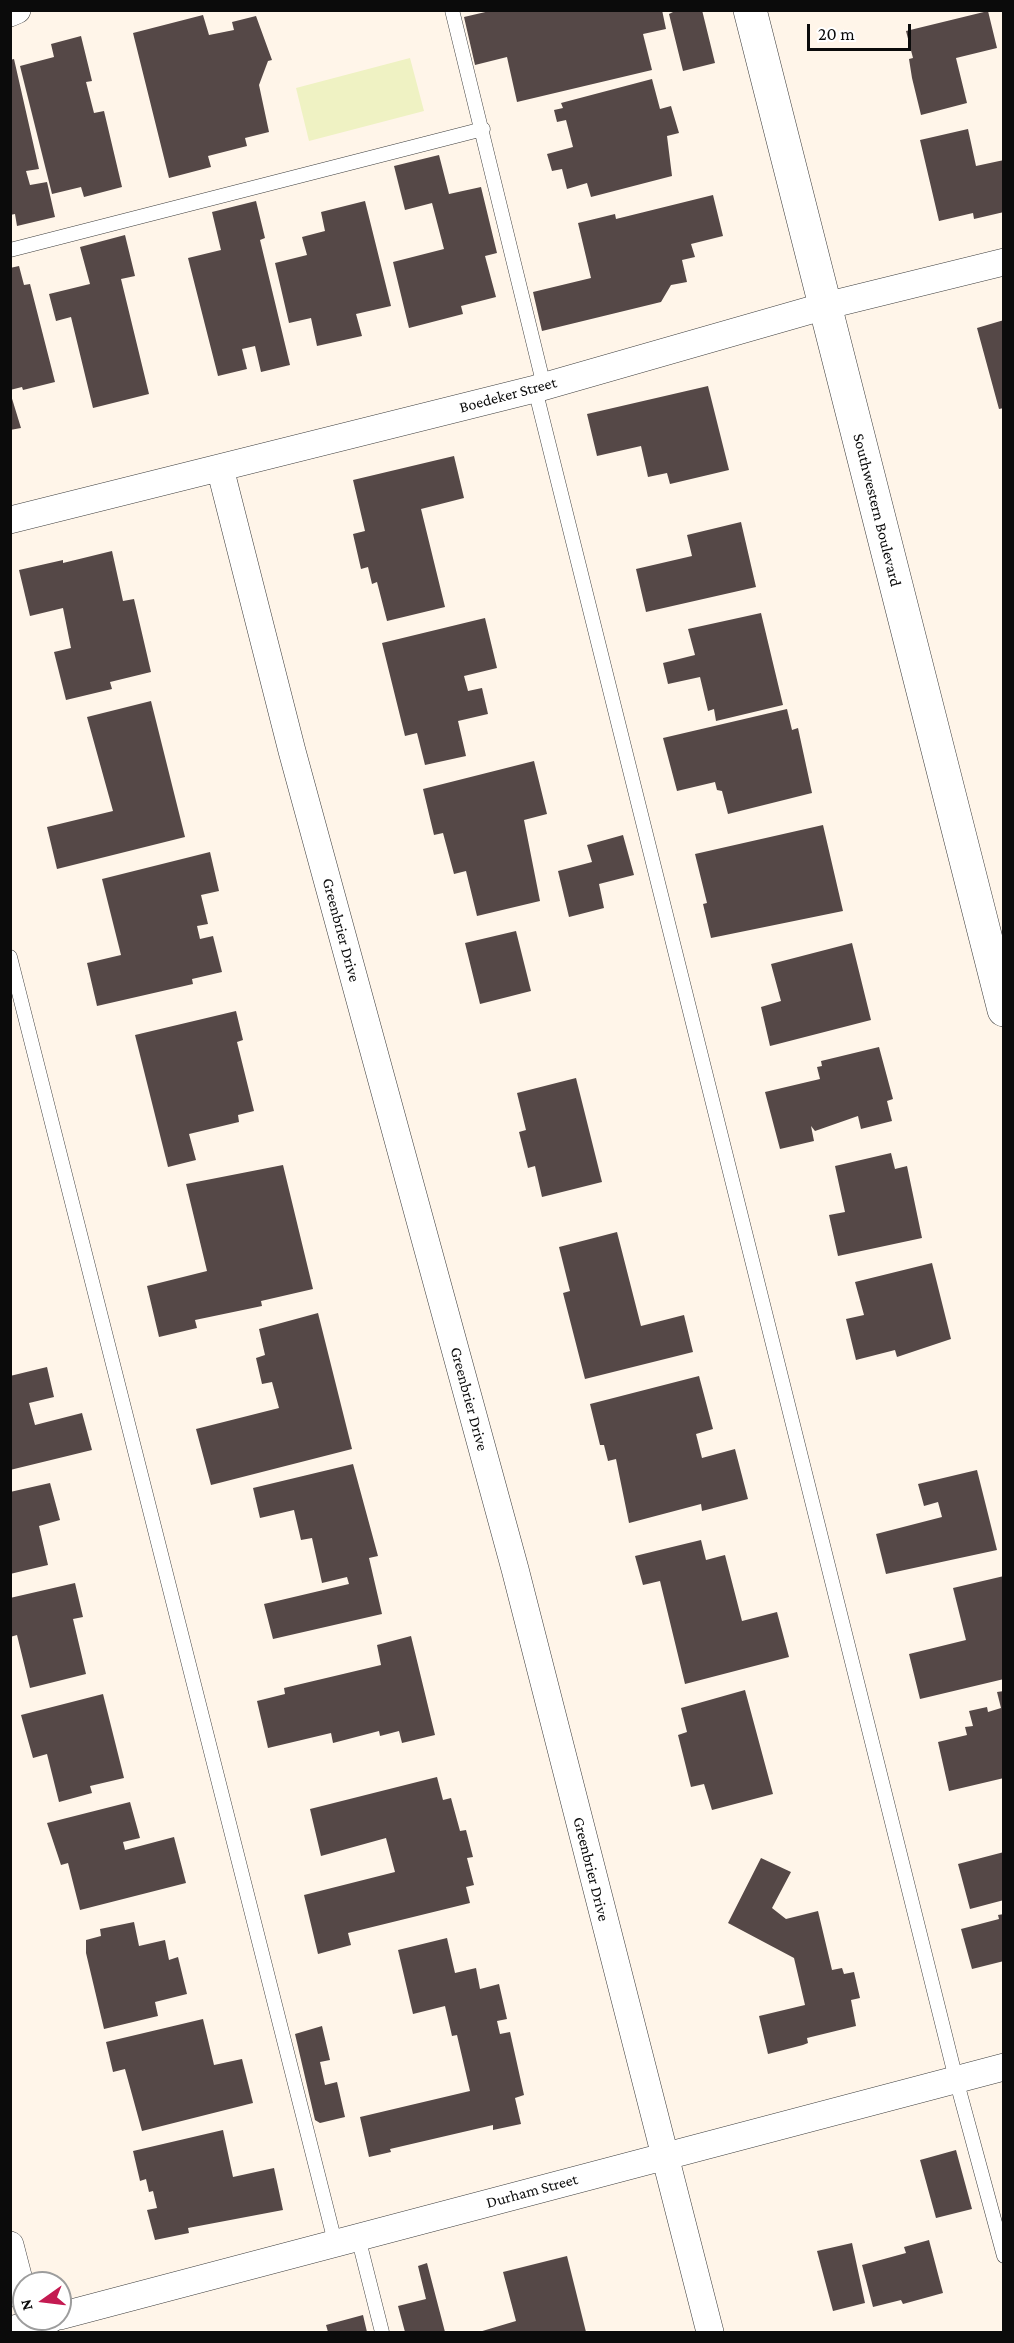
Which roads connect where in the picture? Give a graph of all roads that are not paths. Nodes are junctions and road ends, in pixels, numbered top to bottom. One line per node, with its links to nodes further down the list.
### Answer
1 (17, 10): 4 (street)
2 (452, 10): 5 (lane)
3 (750, 10): 8 (street, Southwestern Boulevard)
4 (10, 12)
5 (483, 129): 6 (lane); 9 (lane)
6 (10, 250)
7 (1004, 262): 8 (street, Boedeker Street)
8 (825, 306): 9 (street, Boedeker Street); 13 (street, Southwestern Boulevard)
9 (539, 387): 10 (street, Boedeker Street); 15 (lane)
10 (220, 468): 11 (street, Boedeker Street); 16 (street, Greenbrier Drive)
11 (10, 520)
12 (10, 957): 17 (lane)
13 (1004, 1010)
14 (1004, 2067): 15 (street, Durham Street)
15 (956, 2079): 16 (street, Durham Street); 19 (lane)
16 (664, 2156): 17 (street, Durham Street); 23 (street, Greenbrier Drive)
17 (346, 2240): 21 (street, Durham Street); 22 (lane)
18 (10, 2245): 20 (street)
19 (1004, 2256)
20 (17, 2271)
21 (72, 2313)
22 (382, 2332)
23 (710, 2332)

